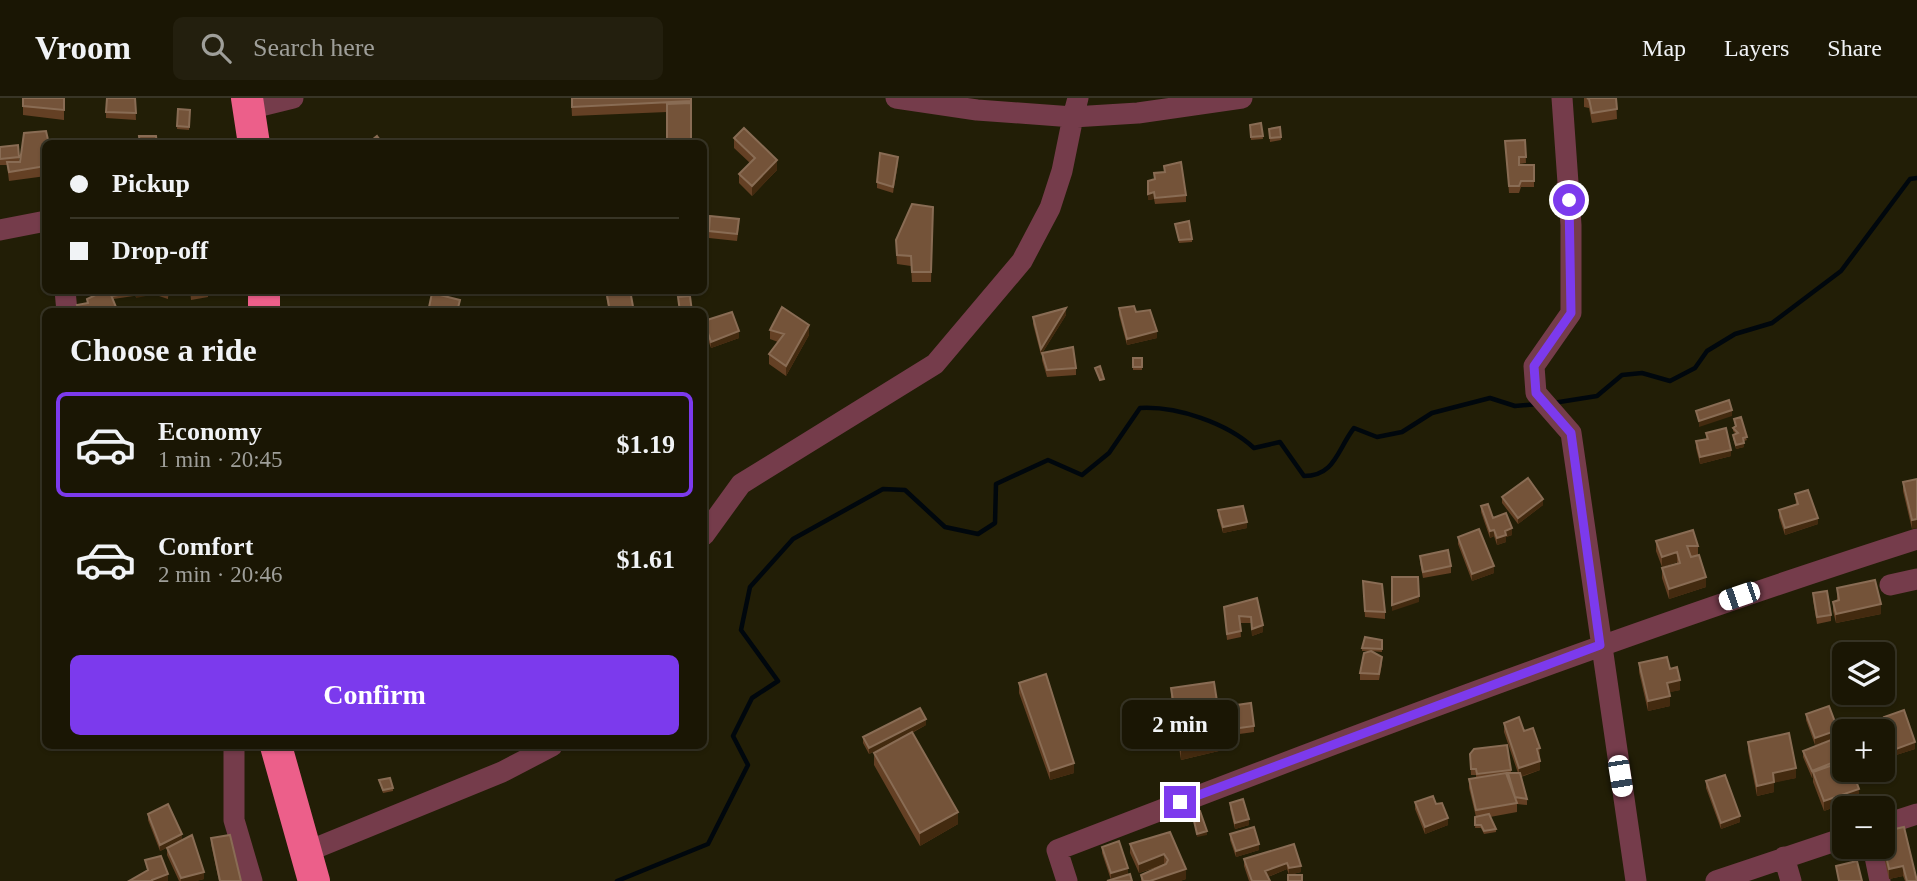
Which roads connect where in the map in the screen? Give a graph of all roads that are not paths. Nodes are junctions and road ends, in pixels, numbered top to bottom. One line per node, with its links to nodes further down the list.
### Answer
1 (293, 98): 5 (street)
2 (896, 98): 6 (street)
3 (1242, 98): 6 (street)
4 (1562, 98): 14 (street)
5 (248, 104): 7 (highway)
6 (1076, 107): 10 (street)
7 (253, 140)
8 (42, 222): 9 (street)
9 (0, 230)
10 (707, 531)
11 (1917, 539): 14 (street)
12 (1917, 579): 13 (street)
13 (1890, 584)
14 (1600, 645): 25 (street); 26 (street)
15 (234, 749): 24 (street)
16 (277, 749): 23 (highway)
17 (546, 749): 23 (street)
18 (1917, 814): 19 (street)
19 (1895, 821)
20 (1832, 842): 21 (street)
21 (1784, 857): 27 (street); 28 (street)
22 (1876, 859): 29 (street)
23 (310, 866)
24 (252, 881)
25 (1067, 881)
26 (1636, 881)
27 (1716, 881)
28 (1791, 881)
29 (1880, 881)

